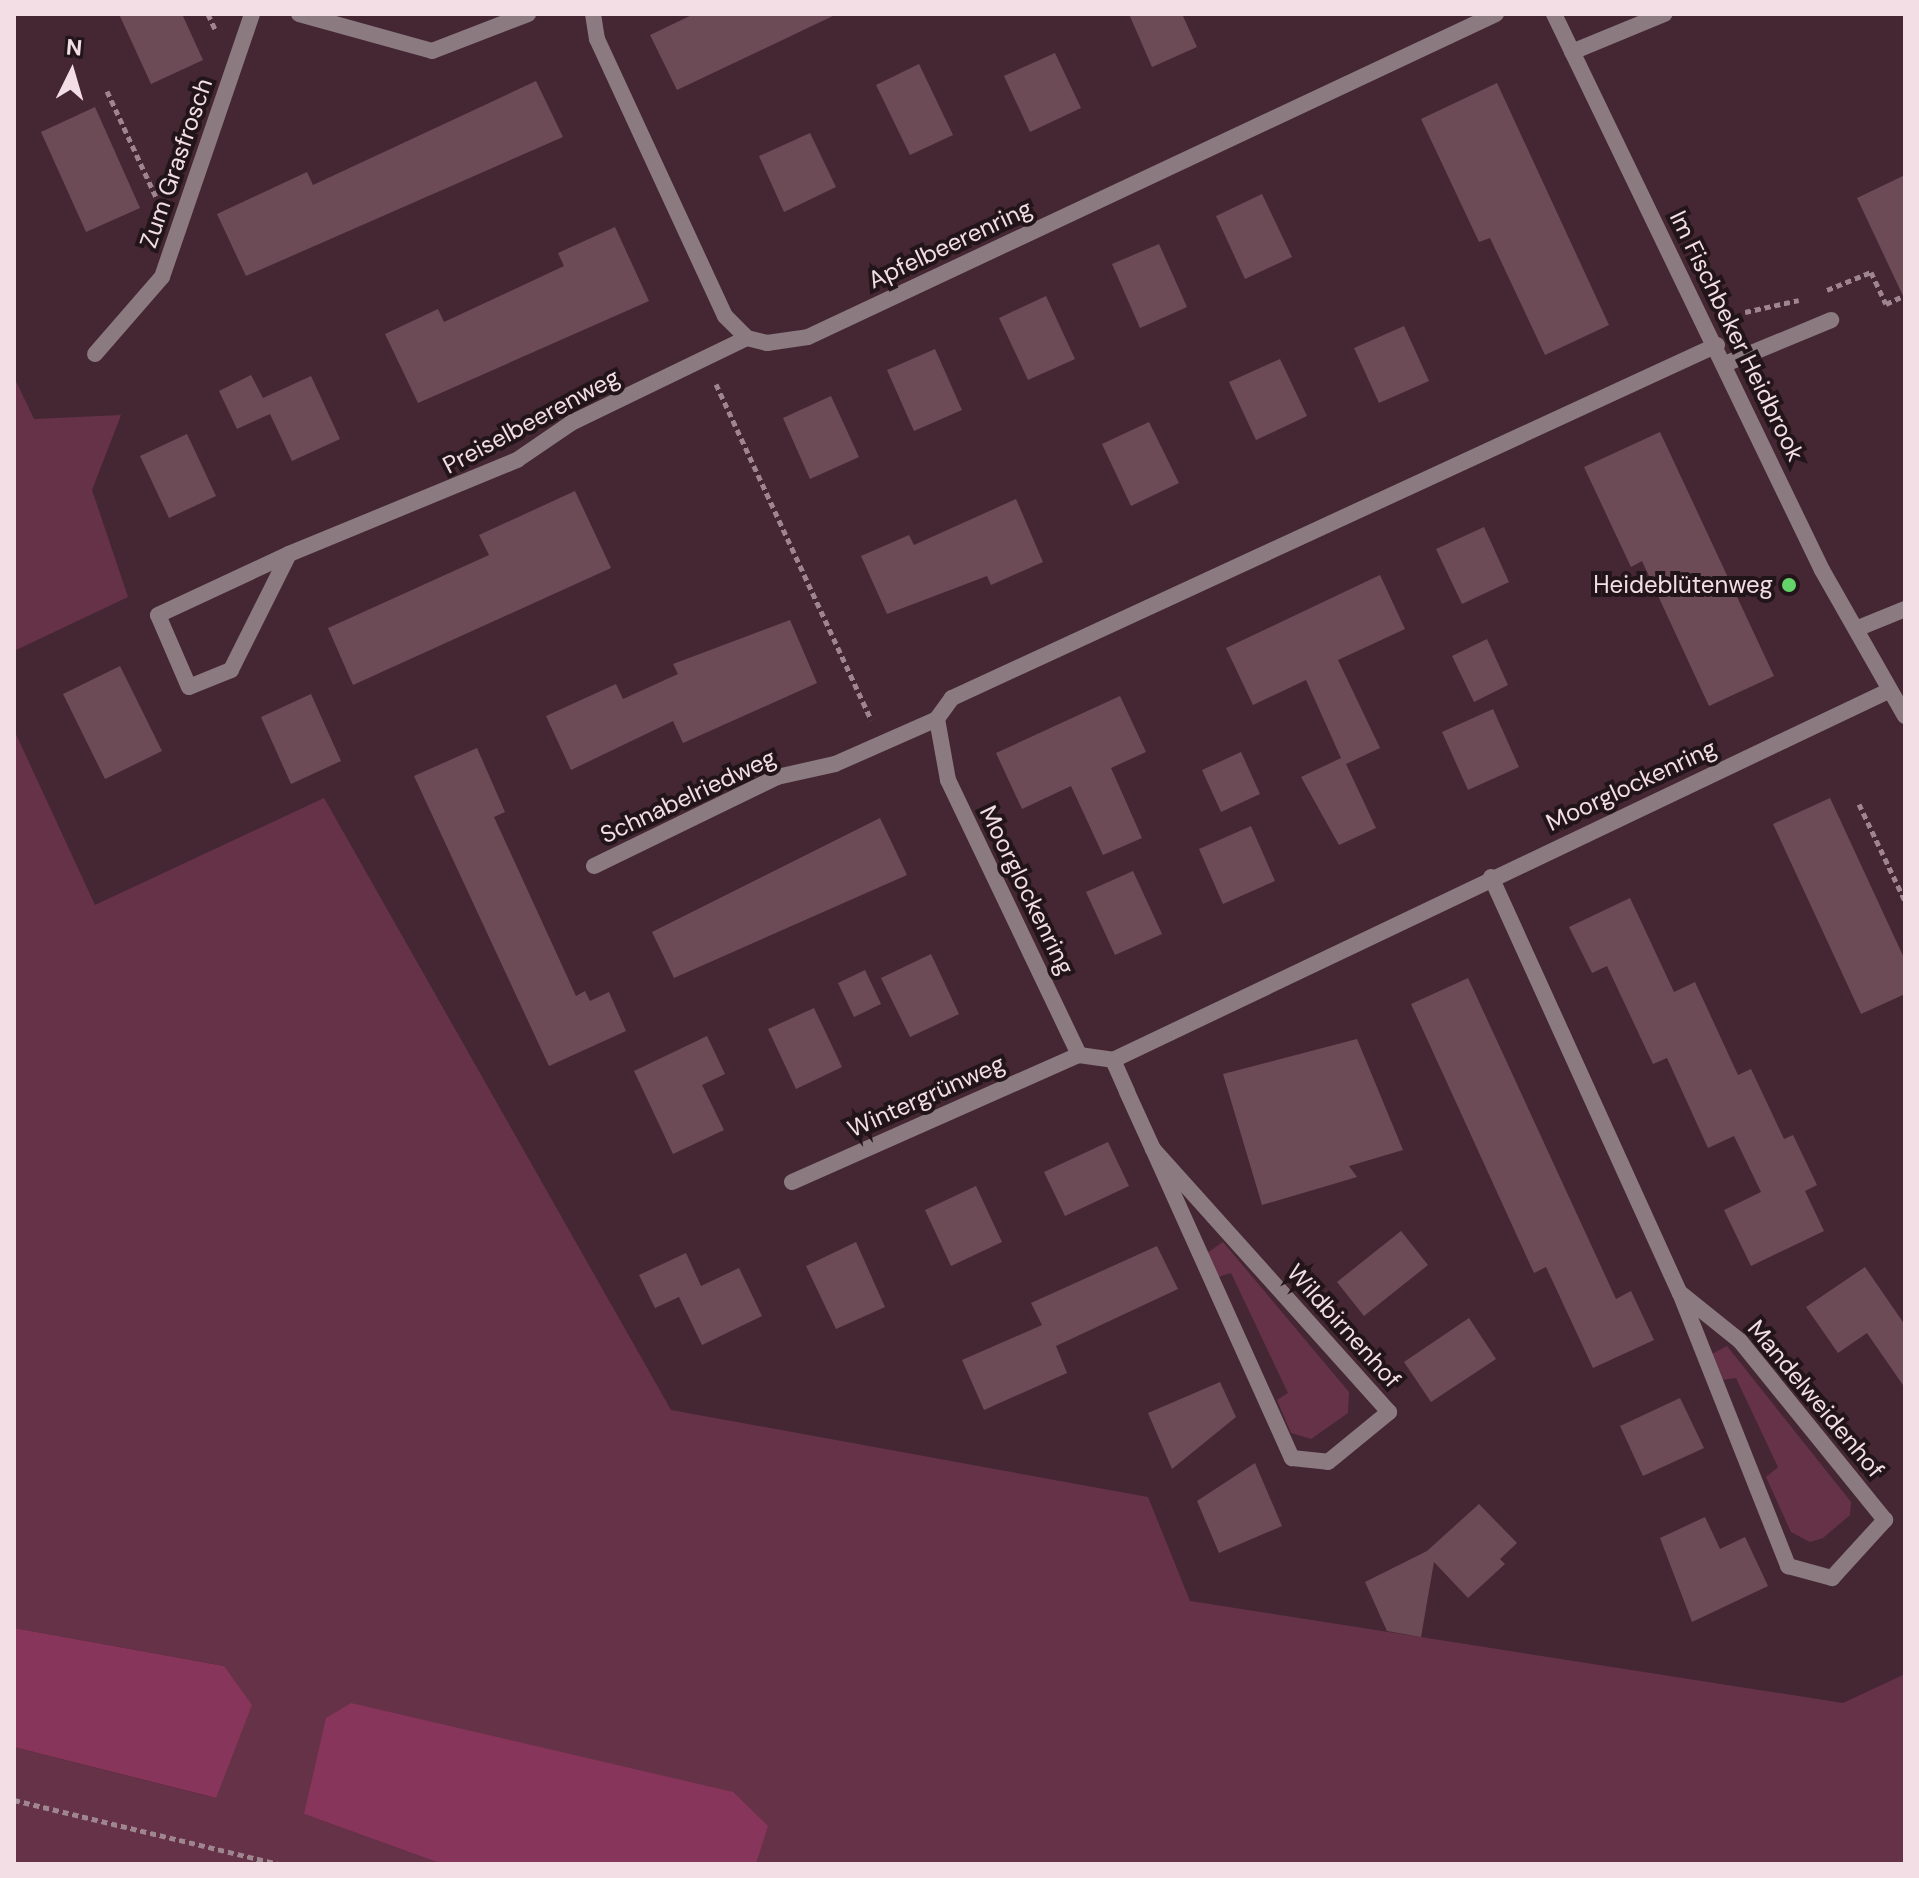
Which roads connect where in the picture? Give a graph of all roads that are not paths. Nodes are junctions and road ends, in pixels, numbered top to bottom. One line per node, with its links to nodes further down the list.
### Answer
1 (252, 14): 12 (street, Zum Grasfrosch)
2 (299, 14): 3 (street)
3 (528, 14)
4 (593, 14): 10 (street)
5 (1496, 14): 10 (street, Apfelbeerenring)
6 (1554, 14): 8 (street, Im Fischbeker Heidbrook)
7 (1664, 14): 8 (street)
8 (1572, 52): 11 (street, Im Fischbeker Heidbrook)
9 (1831, 320): 13 (street)
10 (747, 338): 14 (street, Preiselbeerenweg)
11 (1717, 345): 13 (street, Im Fischbeker Heidbrook); 19 (street)
12 (95, 354)
13 (1725, 364): 16 (street, Im Fischbeker Heidbrook)
14 (289, 554): 14 (street, Preiselbeerenweg)
15 (1905, 609): 16 (street)
16 (1856, 629): 17 (street)
17 (1888, 691): 18 (street); 21 (street, Moorglockenring)
18 (1905, 716)
19 (937, 719): 20 (street, Schnabelriedweg); 22 (street, Moorglockenring)
20 (594, 866)
21 (1491, 877): 23 (street, Moorglockenring); 26 (street, Mandelweidenhof)
22 (1079, 1055): 23 (street); 25 (street, Wintergrünweg)
23 (1113, 1060): 24 (street, Wildbirnenhof)
24 (1153, 1149): 24 (street, Wildbirnenhof)
25 (792, 1182)
26 (1680, 1293): 26 (street, Mandelweidenhof)

